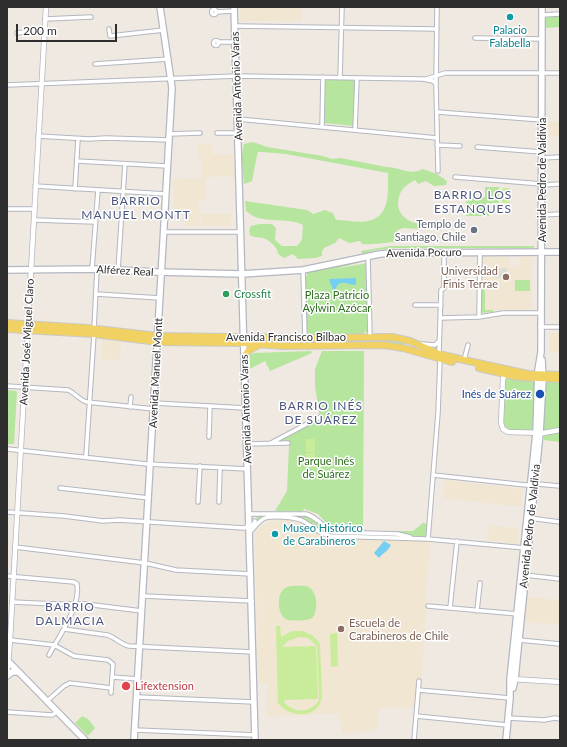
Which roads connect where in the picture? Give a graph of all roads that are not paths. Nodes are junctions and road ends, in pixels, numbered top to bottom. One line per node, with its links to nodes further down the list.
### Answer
1 (46, 7): 11 (street, Avenida José Miguel Claro)
2 (160, 7): 17 (main road, Avenida Manuel Montt)
3 (342, 7): 13 (street)
4 (437, 7): 16 (street)
5 (542, 7): 9 (main road, Avenida Pedro de Valdivia)
6 (234, 9): 7 (street); 12 (main road, Avenida Antonio Varas)
7 (216, 12)
8 (560, 14): 9 (street)
9 (542, 15): 20 (main road, Avenida Pedro de Valdivia)
10 (91, 17): 11 (street)
11 (45, 19): 14 (street, Avenida José Miguel Claro)
12 (235, 26): 13 (street); 22 (main road, Avenida Antonio Varas)
13 (342, 27): 16 (street); 30 (street)
14 (45, 29): 18 (street); 34 (street, Avenida José Miguel Claro)
15 (109, 29): 17 (street)
16 (437, 29): 27 (street)
17 (164, 30): 23 (main road, Avenida Manuel Montt)
18 (17, 33)
19 (475, 38): 20 (street)
20 (542, 39): 26 (main road, Avenida Pedro de Valdivia)
21 (218, 42): 22 (street)
22 (236, 42): 28 (main road, Avenida Antonio Varas)
23 (168, 59): 24 (street); 33 (main road, Avenida Manuel Montt)
24 (95, 64)
25 (560, 73): 26 (street)
26 (541, 74): 27 (street); 39 (main road, Avenida Pedro de Valdivia)
27 (436, 75): 32 (street); 35 (street)
28 (237, 76): 29 (street); 33 (street); 38 (main road, Avenida Antonio Varas)
29 (323, 78): 30 (street); 40 (street)
30 (340, 78): 31 (street)
31 (357, 78): 32 (street); 41 (street)
32 (423, 79): 35 (street)
33 (172, 80): 34 (street); 45 (main road, Avenida Manuel Montt)
34 (42, 83): 36 (street); 46 (street, Avenida José Miguel Claro)
35 (436, 84): 37 (street)
36 (7, 85)
37 (437, 112): 39 (street); 47 (street)
38 (238, 119): 40 (street); 44 (main road, Avenida Antonio Varas)
39 (542, 120): 53 (main road, Avenida Pedro de Valdivia)
40 (322, 127): 41 (street)
41 (356, 130): 47 (street)
42 (200, 133): 45 (street)
43 (216, 133): 44 (street)
44 (239, 133): 74 (main road, Avenida Antonio Varas)
45 (169, 134): 49 (main road, Avenida Manuel Montt)
46 (38, 136): 48 (street); 62 (street, Avenida José Miguel Claro)
47 (437, 138): 50 (street)
48 (78, 139): 49 (street); 55 (street)
49 (169, 140): 57 (main road, Avenida Manuel Montt)
50 (437, 144): 51 (street); 58 (street)
51 (460, 146)
52 (477, 147): 53 (street)
53 (542, 155): 54 (street); 60 (main road, Avenida Pedro de Valdivia)
54 (560, 157)
55 (76, 161): 56 (street); 63 (street)
56 (125, 164): 57 (street); 65 (street)
57 (167, 166): 66 (main road, Avenida Manuel Montt)
58 (438, 171)
59 (456, 178): 60 (street)
60 (542, 184): 61 (street); 70 (main road, Avenida Pedro de Valdivia)
61 (560, 184)
62 (35, 186): 63 (street); 68 (street, Avenida José Miguel Claro)
63 (75, 189): 64 (street)
64 (98, 190): 65 (street); 72 (street)
65 (123, 192): 66 (street); 83 (street)
66 (166, 194): 73 (main road, Avenida Manuel Montt)
67 (7, 209): 68 (street)
68 (34, 210): 71 (street, Avenida José Miguel Claro)
69 (560, 214): 70 (street)
70 (542, 215): 78 (main road, Avenida Pedro de Valdivia)
71 (34, 220): 72 (street); 82 (street, Avenida José Miguel Claro)
72 (95, 222): 80 (street)
73 (164, 232): 74 (street); 85 (main road, Avenida Manuel Montt)
74 (241, 232): 86 (main road, Avenida Antonio Varas)
75 (560, 252): 78 (main road, Avenida Pocuro)
76 (444, 253): 77 (main road, Avenida Pocuro); 79 (main road, Avenida Pocuro); 90 (street)
77 (480, 253): 78 (main road, Avenida Pocuro); 92 (street)
78 (542, 253): 91 (main road, Avenida Pedro de Valdivia)
79 (368, 256): 84 (main road, Avenida Pocuro); 100 (street)
80 (94, 269): 82 (main road, Alférez Real); 83 (main road, Alférez Real); 87 (street)
81 (7, 270): 82 (main road, Alférez Real)
82 (31, 270): 95 (street, Avenida José Miguel Claro)
83 (118, 270): 85 (main road, Alférez Real)
84 (303, 270): 86 (main road, Avenida Pocuro); 101 (street)
85 (162, 272): 86 (main road, Alférez Real); 88 (main road, Avenida Manuel Montt)
86 (242, 274): 104 (main road, Avenida Antonio Varas)
87 (96, 294): 88 (street); 99 (street)
88 (160, 298): 102 (main road, Avenida Manuel Montt)
89 (415, 304): 90 (street)
90 (441, 305): 93 (street)
91 (541, 313): 92 (street); 96 (main road, Avenida Pedro de Valdivia)
92 (479, 317): 93 (street)
93 (440, 318): 105 (street)
94 (7, 323): 95 (main road, Avenida Francisco Bilbao)
95 (27, 327): 98 (main road, Avenida Francisco Bilbao); 99 (main road, Avenida Francisco Bilbao); 120 (street, Avenida José Miguel Claro)
96 (540, 327): 97 (street); 117 (main road, Avenida Pedro de Valdivia)
97 (560, 327)
98 (7, 329)
99 (94, 331): 102 (main road, Avenida Francisco Bilbao); 122 (street)
100 (370, 337): 101 (main road, Avenida Francisco Bilbao); 103 (main road, Avenida Francisco Bilbao)
101 (305, 338): 104 (main road, Avenida Francisco Bilbao)
102 (158, 339): 104 (main road, Avenida Francisco Bilbao); 123 (main road, Avenida Manuel Montt)
103 (405, 339): 106 (main road, Avenida Francisco Bilbao); 109 (main road)
104 (244, 340): 107 (main road, Avenida Francisco Bilbao); 112 (main road, Avenida Antonio Varas)
105 (439, 341): 106 (street); 111 (street)
106 (417, 343): 110 (main road); 111 (main road, Avenida Francisco Bilbao)
107 (262, 345): 109 (main road, Avenida Francisco Bilbao); 112 (main road)
108 (468, 345): 113 (street)
109 (403, 348): 110 (main road, Avenida Francisco Bilbao)
110 (411, 350): 111 (main road, Avenida Francisco Bilbao)
111 (440, 356): 113 (main road, Avenida Francisco Bilbao); 115 (main road, Avenida Francisco Bilbao); 141 (street)
112 (244, 357): 126 (main road, Avenida Antonio Varas)
113 (464, 360): 114 (main road, Avenida Francisco Bilbao)
114 (520, 372): 115 (street); 117 (main road, Avenida Francisco Bilbao)
115 (505, 374): 117 (main road, Avenida Francisco Bilbao); 129 (street)
116 (560, 375): 117 (main road, Avenida Francisco Bilbao)
117 (541, 376): 118 (main road, Avenida Francisco Bilbao); 129 (main road, Avenida Pedro de Valdivia)
118 (560, 379)
119 (7, 386): 120 (street)
120 (24, 387): 122 (street); 135 (street, Avenida José Miguel Claro)
121 (131, 397): 125 (street)
122 (89, 402): 125 (street); 136 (street)
123 (154, 406): 124 (street); 125 (street); 137 (main road, Avenida Manuel Montt)
124 (210, 406): 126 (street); 130 (street)
125 (130, 407)
126 (246, 408): 133 (main road, Avenida Antonio Varas)
127 (320, 417): 131 (street)
128 (560, 430): 129 (street)
129 (538, 433): 142 (main road, Avenida Pedro de Valdivia)
130 (209, 437)
131 (272, 443): 132 (street); 133 (street)
132 (288, 443)
133 (247, 444): 140 (main road, Avenida Antonio Varas)
134 (7, 449): 135 (street)
135 (21, 451): 136 (street); 149 (street, Avenida José Miguel Claro)
136 (86, 456): 137 (street)
137 (151, 464): 138 (street); 145 (main road, Avenida Manuel Montt)
138 (200, 466): 139 (street); 146 (street)
139 (220, 468): 140 (street); 147 (street)
140 (248, 469): 150 (main road, Avenida Antonio Varas)
141 (433, 475): 142 (street); 160 (street)
142 (532, 485): 143 (street); 152 (main road, Avenida Pedro de Valdivia)
143 (560, 486)
144 (60, 488): 145 (street)
145 (149, 498): 153 (main road, Avenida Manuel Montt)
146 (198, 502)
147 (218, 502)
148 (7, 512): 149 (street)
149 (17, 513): 153 (street); 162 (street, Avenida José Miguel Claro)
150 (249, 514): 151 (street); 157 (main road, Avenida Antonio Varas)
151 (258, 514): 154 (street); 155 (street)
152 (529, 518): 156 (street); 163 (main road, Avenida Pedro de Valdivia)
153 (147, 522): 157 (street); 164 (main road, Avenida Manuel Montt)
154 (257, 522): 157 (street); 158 (street)
155 (320, 522): 158 (street); 158 (street); 159 (street)
156 (560, 522)
157 (250, 529): 165 (main road, Avenida Antonio Varas)
158 (314, 529): 159 (street)
159 (411, 538): 160 (street)
160 (428, 539): 161 (street)
161 (457, 541): 163 (street); 176 (street)
162 (15, 547): 164 (street); 168 (street, Avenida José Miguel Claro)
163 (526, 548): 166 (main road, Avenida Pedro de Valdivia)
164 (145, 562): 165 (street); 171 (main road, Avenida Manuel Montt)
165 (251, 574): 173 (main road, Avenida Antonio Varas)
166 (523, 575): 169 (street); 179 (main road, Avenida Pedro de Valdivia)
167 (7, 576): 168 (street)
168 (14, 576): 172 (street, Avenida José Miguel Claro); 174 (street)
169 (560, 579)
170 (480, 584): 178 (street)
171 (143, 596): 173 (street); 177 (main road, Avenida Manuel Montt)
172 (11, 602): 174 (street); 181 (street, Avenida José Miguel Claro)
173 (252, 602): 186 (main road, Avenida Antonio Varas)
174 (74, 604): 177 (street); 180 (street)
175 (428, 606): 176 (street)
176 (450, 608): 178 (street)
177 (142, 611): 185 (main road, Avenida Manuel Montt)
178 (477, 611): 179 (street)
179 (519, 614): 182 (main road, Avenida Pedro de Valdivia); 193 (main road, Avenida Pedro de Valdivia)
180 (64, 629): 184 (street); 185 (street)
181 (10, 640): 184 (street); 188 (street, Avenida José Miguel Claro)
182 (519, 640): 183 (street); 193 (main road, Avenida Pedro de Valdivia)
183 (560, 644)
184 (54, 645): 187 (street); 191 (street)
185 (140, 646): 186 (street); 192 (main road, Avenida Manuel Montt)
186 (253, 652): 202 (main road, Avenida Antonio Varas)
187 (49, 655)
188 (8, 660): 189 (main road); 190 (street, Avenida José Miguel Claro)
189 (18, 672): 190 (main road); 201 (main road)
190 (7, 676)
191 (112, 677): 192 (street); 196 (street)
192 (138, 679): 199 (main road, Avenida Manuel Montt)
193 (512, 679): 195 (street); 200 (main road, Avenida Pedro de Valdivia)
194 (419, 681): 197 (street)
195 (560, 682)
196 (111, 688): 198 (street); 201 (street)
197 (418, 690): 200 (street); 205 (street)
198 (111, 693)
199 (137, 697): 202 (street); 209 (main road, Avenida Manuel Montt)
200 (510, 698): 206 (main road, Avenida Pedro de Valdivia)
201 (47, 701): 204 (main road)
202 (254, 702): 210 (main road, Avenida Antonio Varas)
203 (7, 712): 204 (street)
204 (57, 712): 211 (main road)
205 (416, 716): 208 (street); 213 (street)
206 (508, 718): 207 (street); 208 (main road, Avenida Pedro de Valdivia)
207 (560, 719)
208 (507, 725): 214 (main road, Avenida Pedro de Valdivia)
209 (135, 730): 210 (street); 212 (main road, Avenida Manuel Montt)
210 (255, 738)
211 (85, 740)
212 (134, 740)
213 (414, 740)
214 (506, 740)

